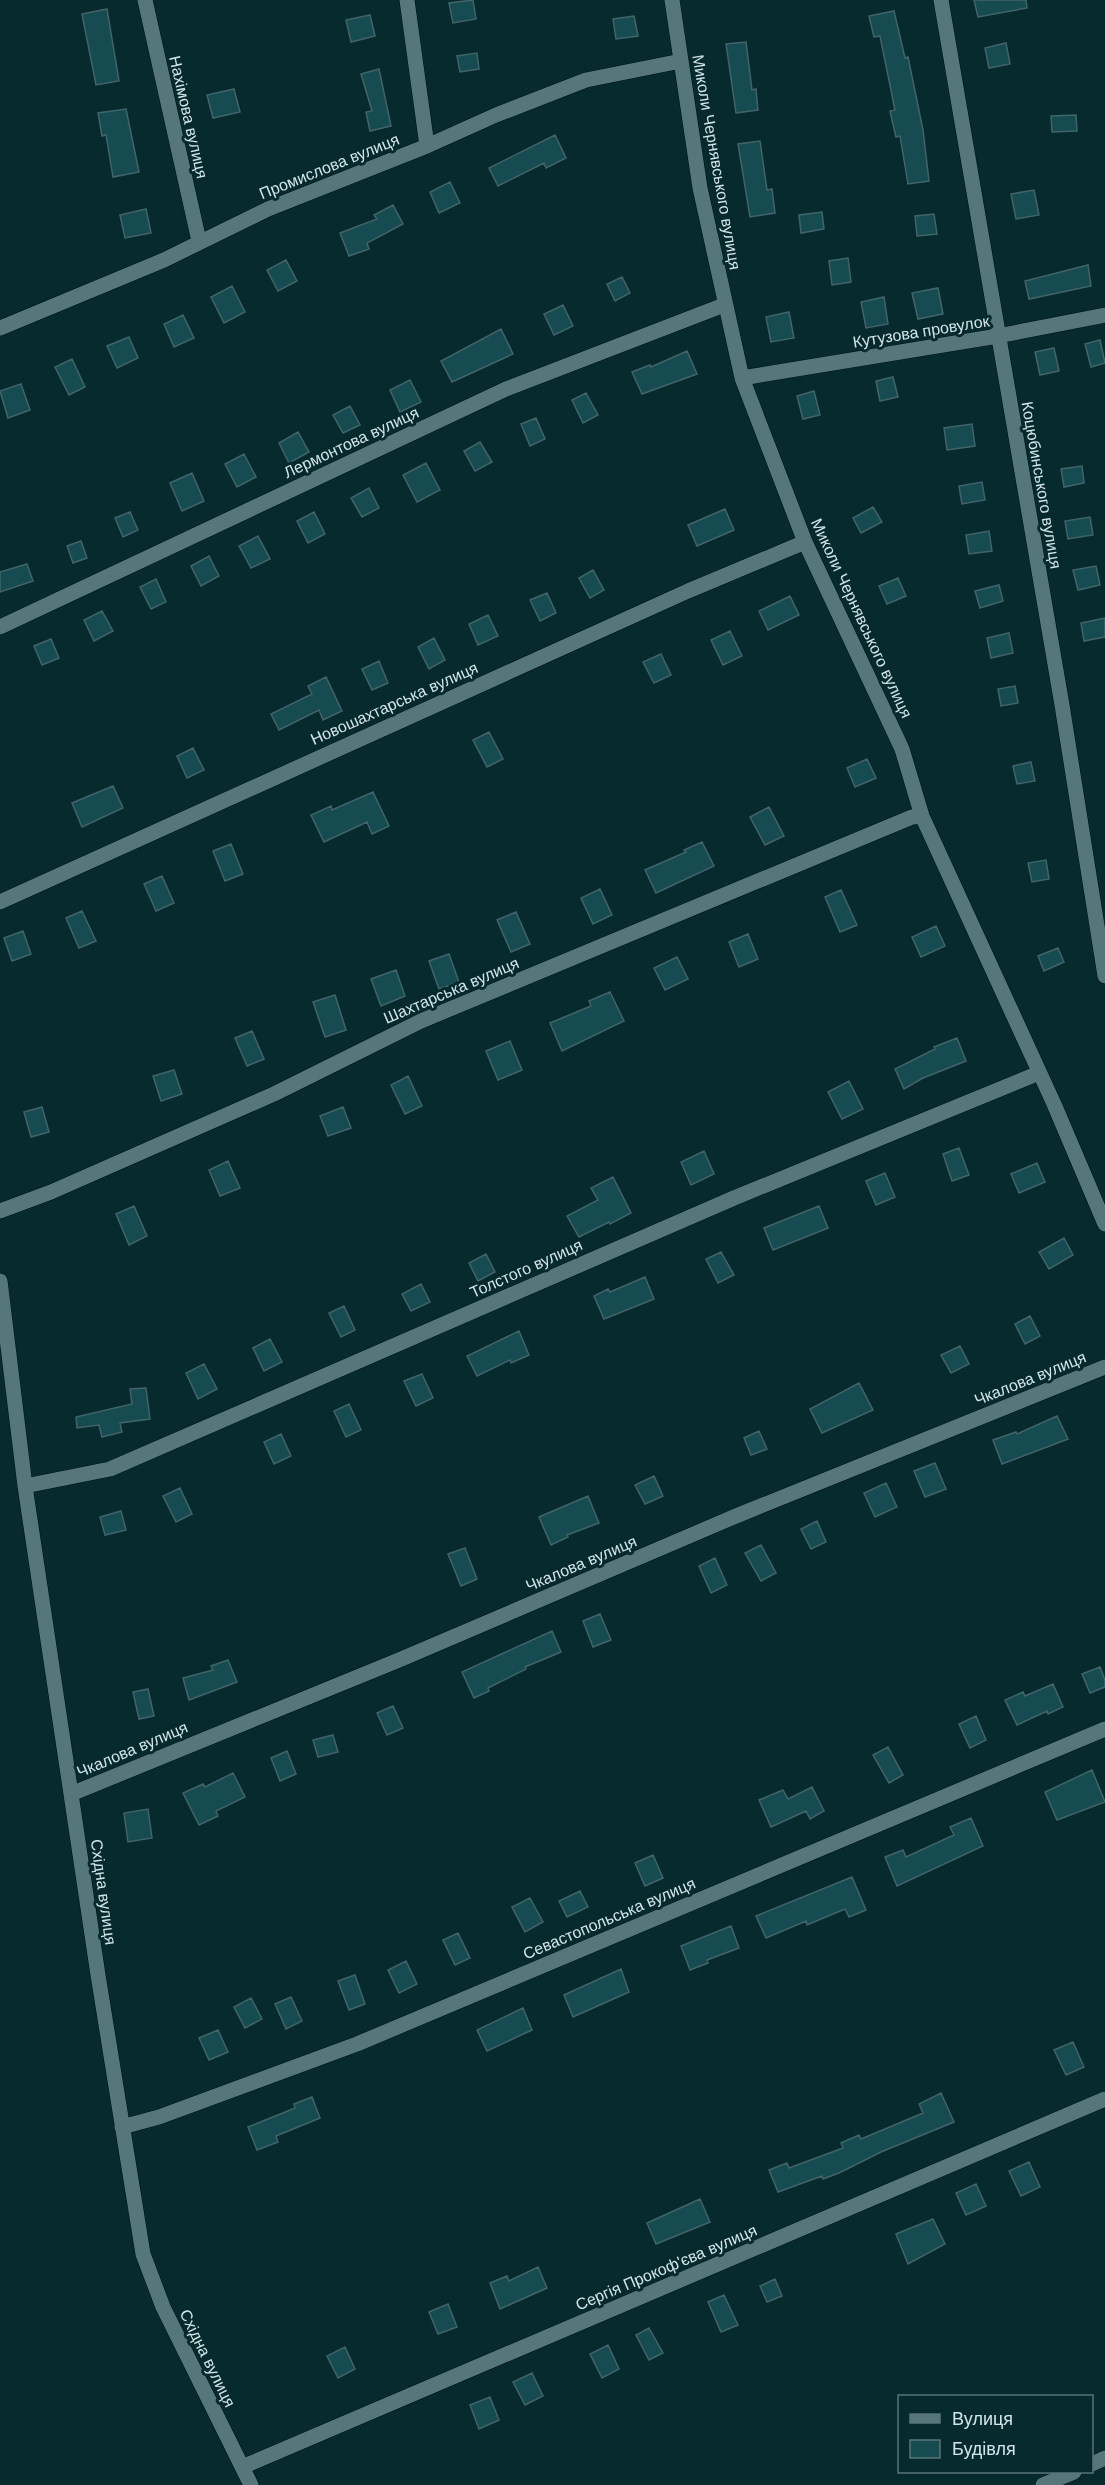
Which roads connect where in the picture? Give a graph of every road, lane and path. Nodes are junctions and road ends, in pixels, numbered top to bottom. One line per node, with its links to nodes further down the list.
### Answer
1 (145, 0): 7 (street, Нахімова вулиця)
2 (407, 0): 6 (street)
3 (672, 0): 5 (street, Миколи Чернявського вулиця)
4 (941, 0): 11 (street, Коцюбинського вулиця)
5 (681, 61): 6 (street, Промислова вулиця); 8 (street, Миколи Чернявського вулиця)
6 (427, 146): 7 (street, Промислова вулиця)
7 (199, 241): 10 (street, Промислова вулиця)
8 (724, 305): 12 (street, Миколи Чернявського вулиця); 14 (street, Лермонтова вулиця)
9 (1105, 315): 11 (street, Кутузова провулок)
10 (0, 328)
11 (998, 336): 12 (street, Кутузова провулок); 17 (street, Коцюбинського вулиця)
12 (742, 378): 13 (street, Миколи Чернявського вулиця)
13 (804, 542): 15 (street, Миколи Чернявського вулиця); 16 (street, Новошахтарська вулиця)
14 (0, 627)
15 (922, 816): 18 (street, Миколи Чернявського вулиця); 19 (street, Шахтарська вулиця)
16 (0, 902)
17 (1105, 976)
18 (1039, 1073): 20 (street, Миколи Чернявського вулиця); 23 (street, Толстого вулиця)
19 (0, 1211)
20 (1105, 1224)
21 (0, 1281): 23 (street, Східна вулиця)
22 (1105, 1367): 25 (street, Чкалова вулиця)
23 (25, 1486): 25 (street, Східна вулиця)
24 (1105, 1729): 27 (street, Севастопольська вулиця)
25 (71, 1794): 27 (street, Східна вулиця)
26 (1105, 2099): 28 (street, Сергія Прокоф'єва вулиця)
27 (122, 2127): 28 (street, Східна вулиця)
28 (242, 2467): 30 (street, Східна вулиця)
29 (1072, 2473): 31 (street)
30 (251, 2485)
31 (1043, 2485)

